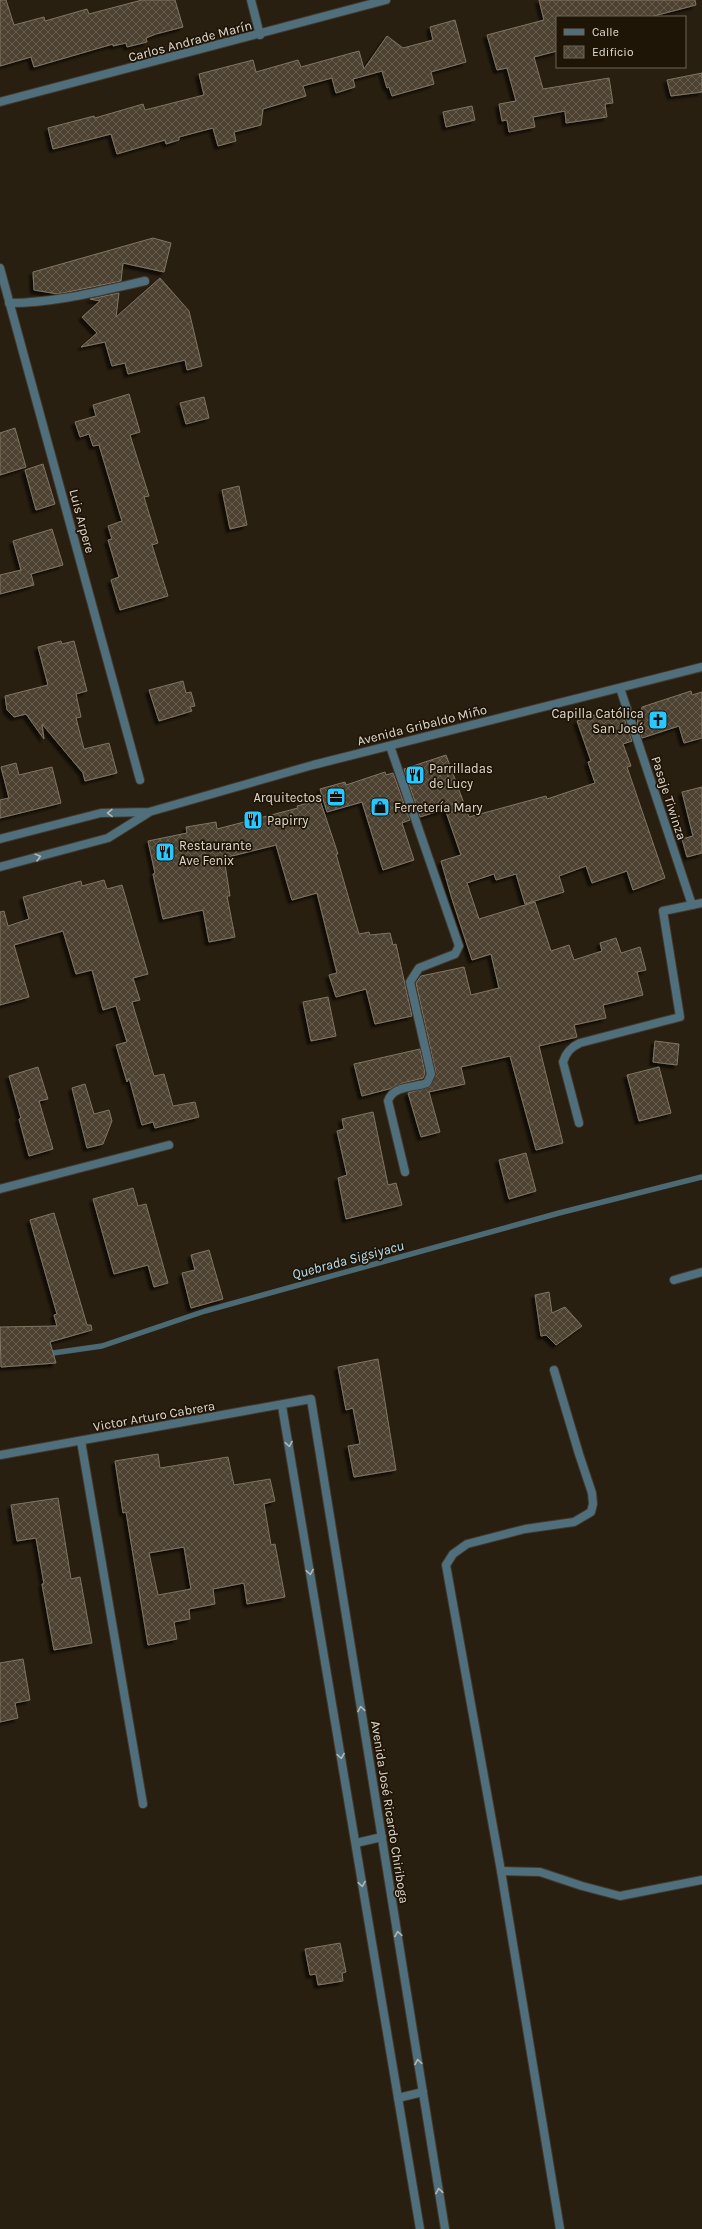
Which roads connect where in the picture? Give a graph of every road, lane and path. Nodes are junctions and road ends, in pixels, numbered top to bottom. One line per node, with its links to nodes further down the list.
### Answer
1 (251, 0): 3 (street)
2 (386, 0): 3 (street, Carlos Andrade Marín)
3 (260, 35): 4 (street, Carlos Andrade Marín)
4 (0, 102)
5 (0, 268): 7 (street, Luis Arpere)
6 (145, 281): 7 (street)
7 (9, 303): 11 (street, Luis Arpere)
8 (702, 667): 9 (street, Avenida Gribaldo Miño)
9 (620, 688): 10 (street, Avenida Gribaldo Miño); 16 (street, Pasaje Tiwinza)
10 (390, 746): 12 (street, Avenida Gribaldo Miño); 19 (street)
11 (140, 780)
12 (149, 812): 13 (street, Avenida Gribaldo Miño, one-way to 13); 14 (street, Avenida Gribaldo Miño, one-way to 12)
13 (0, 839)
14 (0, 867)
15 (702, 903): 16 (street)
16 (692, 905): 17 (street)
17 (579, 1123)
18 (169, 1145): 20 (street)
19 (405, 1172)
20 (0, 1189)
21 (702, 1272): 22 (street)
22 (674, 1280)
23 (554, 1370): 31 (street)
24 (311, 1399): 25 (street, Victor Arturo Cabrera); 29 (street, Avenida José Ricardo Chiriboga, one-way to 24)
25 (282, 1406): 26 (street, Victor Arturo Cabrera); 30 (street, one-way to 30)
26 (81, 1441): 27 (street, Victor Arturo Cabrera); 28 (street)
27 (0, 1455)
28 (143, 1804)
29 (382, 1837): 30 (street); 33 (street, Avenida José Ricardo Chiriboga, one-way to 29)
30 (356, 1843): 34 (street, one-way to 34)
31 (501, 1871): 32 (street); 37 (street)
32 (702, 1880)
33 (423, 2092): 34 (street); 36 (street, Avenida José Ricardo Chiriboga, one-way to 33)
34 (398, 2098): 35 (street)
35 (420, 2229)
36 (445, 2229)
37 (560, 2229)

